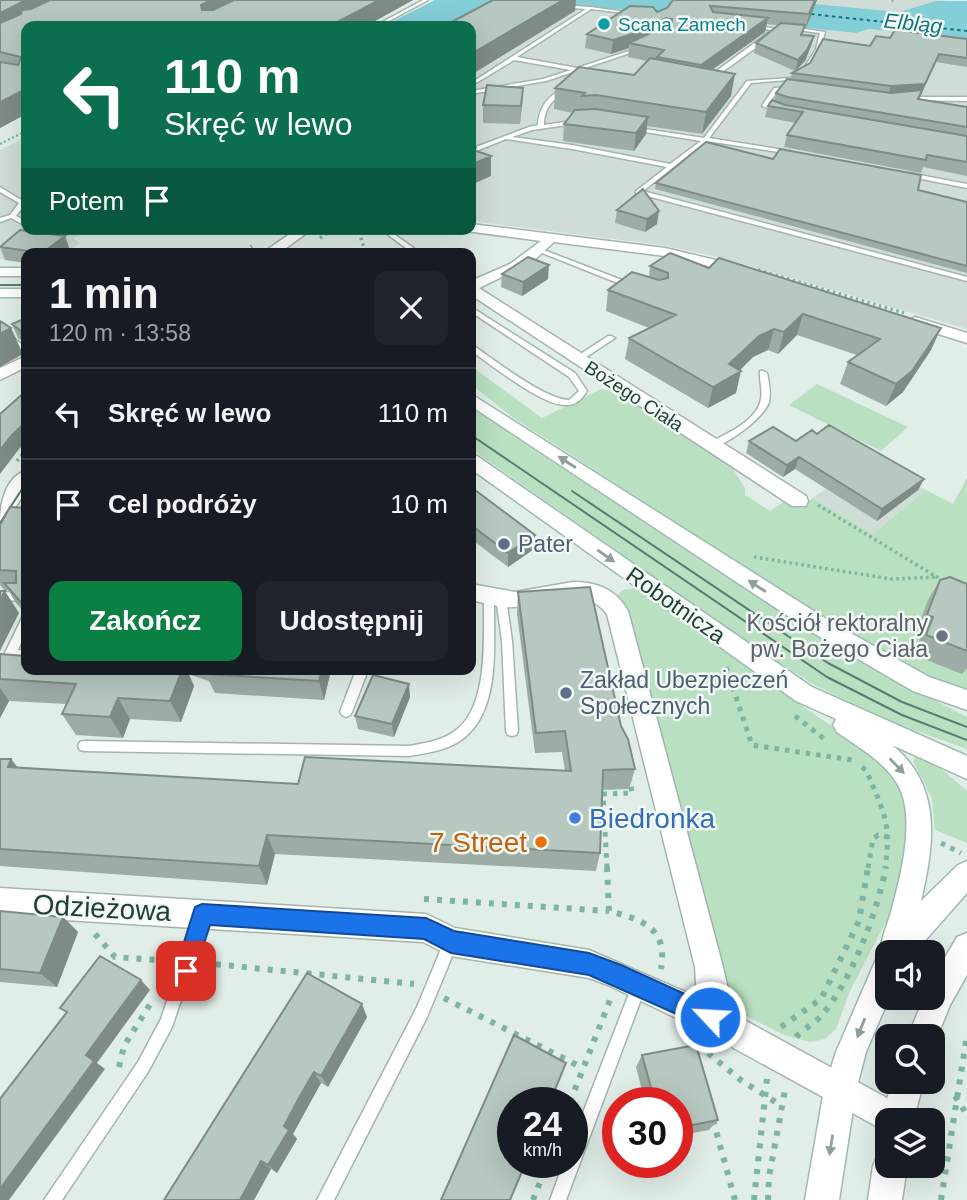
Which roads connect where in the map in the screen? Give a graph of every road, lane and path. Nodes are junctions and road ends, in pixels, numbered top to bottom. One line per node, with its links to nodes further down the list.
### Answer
1 (426, 0): 7 (lane)
2 (554, 5): 3 (lane)
3 (590, 9): 4 (lane); 11 (lane)
4 (623, 12): 5 (lane); 6 (lane)
5 (635, 13)
6 (617, 17)
7 (386, 21)
8 (750, 26): 9 (lane)
9 (775, 29): 15 (lane); 18 (lane)
10 (648, 46): 12 (lane)
11 (513, 58): 12 (lane); 13 (lane)
12 (578, 70): 19 (lane)
13 (476, 82)
14 (575, 85): 24 (lane)
15 (717, 87)
16 (803, 88): 22 (lane)
17 (730, 89): 18 (lane)
18 (743, 91): 28 (lane)
19 (476, 92)
20 (967, 99): 21 (lane)
21 (895, 100)
22 (783, 112)
23 (583, 122): 24 (lane)
24 (541, 126): 27 (lane)
25 (622, 126): 28 (lane)
26 (21, 136): 29 (path)
27 (504, 138): 30 (lane); 32 (lane)
28 (704, 141): 31 (lane); 32 (lane)
29 (0, 146)
30 (476, 149)
31 (794, 154)
32 (670, 166): 50 (lane)
33 (901, 174): 34 (lane)
34 (967, 186)
35 (0, 189): 36 (lane)
36 (21, 202)
37 (21, 205): 38 (lane)
38 (12, 216): 39 (lane); 40 (lane)
39 (0, 220)
40 (21, 221)
41 (476, 229): 44 (street)
42 (297, 235): 45 (street)
43 (392, 235): 46 (lane)
44 (546, 242): 49 (street); 51 (street); 52 (lane)
45 (277, 248)
46 (410, 248)
47 (0, 272): 48 (street)
48 (21, 272)
49 (761, 276)
50 (967, 279)
51 (476, 286)
52 (635, 287)
53 (476, 292): 64 (street, Bożego Ciała)
54 (0, 293): 55 (street)
55 (21, 293)
56 (476, 312): 64 (lane)
57 (903, 318): 60 (street)
58 (7, 337): 61 (lane)
59 (611, 338): 64 (lane)
60 (967, 338)
61 (21, 347)
62 (476, 351): 64 (lane)
63 (21, 364): 66 (street)
64 (579, 367): 68 (street, Bożego Ciała)
65 (763, 373): 68 (lane)
66 (0, 374)
67 (476, 402): 83 (street, one-way to 67)
68 (710, 446): 71 (street, Bożego Ciała)
69 (476, 464): 82 (street, Robotnicza, one-way to 82)
70 (21, 484): 72 (street)
71 (799, 501)
72 (2, 510)
73 (752, 557): 74 (path)
74 (937, 577)
75 (0, 596): 77 (lane)
76 (487, 596): 85 (lane); 86 (lane); 105 (street)
77 (21, 597)
78 (21, 631): 79 (lane)
79 (21, 654)
80 (725, 663): 87 (path)
81 (360, 675): 84 (lane)
82 (804, 694): 88 (street, Robotnicza); 92 (street, one-way to 92)
83 (967, 700)
84 (346, 712)
85 (512, 731)
86 (84, 746)
87 (852, 760)
88 (967, 768)
89 (629, 773): 102 (path)
90 (888, 823): 91 (path)
91 (888, 837): 92 (path); 109 (path); 109 (path)
92 (917, 847): 97 (street)
93 (967, 874): 98 (street)
94 (0, 902): 95 (street, Odzieżowa)
95 (202, 915): 99 (street, Odzieżowa); 101 (lane)
96 (90, 930): 101 (path)
97 (898, 940)
98 (906, 940)
99 (451, 942): 102 (street, Odzieżowa); 103 (lane)
100 (967, 947): 106 (street)
101 (189, 961): 103 (path); 120 (lane)
102 (647, 988): 105 (street, Odzieżowa); 123 (lane)
103 (431, 992): 110 (path); 121 (lane)
104 (875, 995): 111 (street, one-way to 111)
105 (710, 1017): 109 (street, Odzieżowa)
106 (928, 1024)
107 (967, 1035): 113 (path)
108 (695, 1053): 112 (path)
109 (782, 1058): 111 (street, Odzieżowa); 112 (path); 115 (path)
110 (583, 1069)
111 (840, 1090): 116 (street, Odzieżowa); 127 (street, one-way to 127)
112 (765, 1095): 115 (path); 125 (path)
113 (955, 1096): 117 (path); 129 (path)
114 (710, 1106): 124 (path)
115 (782, 1106): 126 (path)
116 (875, 1108)
117 (967, 1115)
118 (542, 1178): 122 (path)
119 (888, 1178): 128 (street)
120 (52, 1200)
121 (325, 1200)
122 (534, 1200)
123 (558, 1200)
124 (735, 1200)
125 (754, 1200)
126 (768, 1200)
127 (822, 1200)
128 (885, 1200)
129 (941, 1200)

